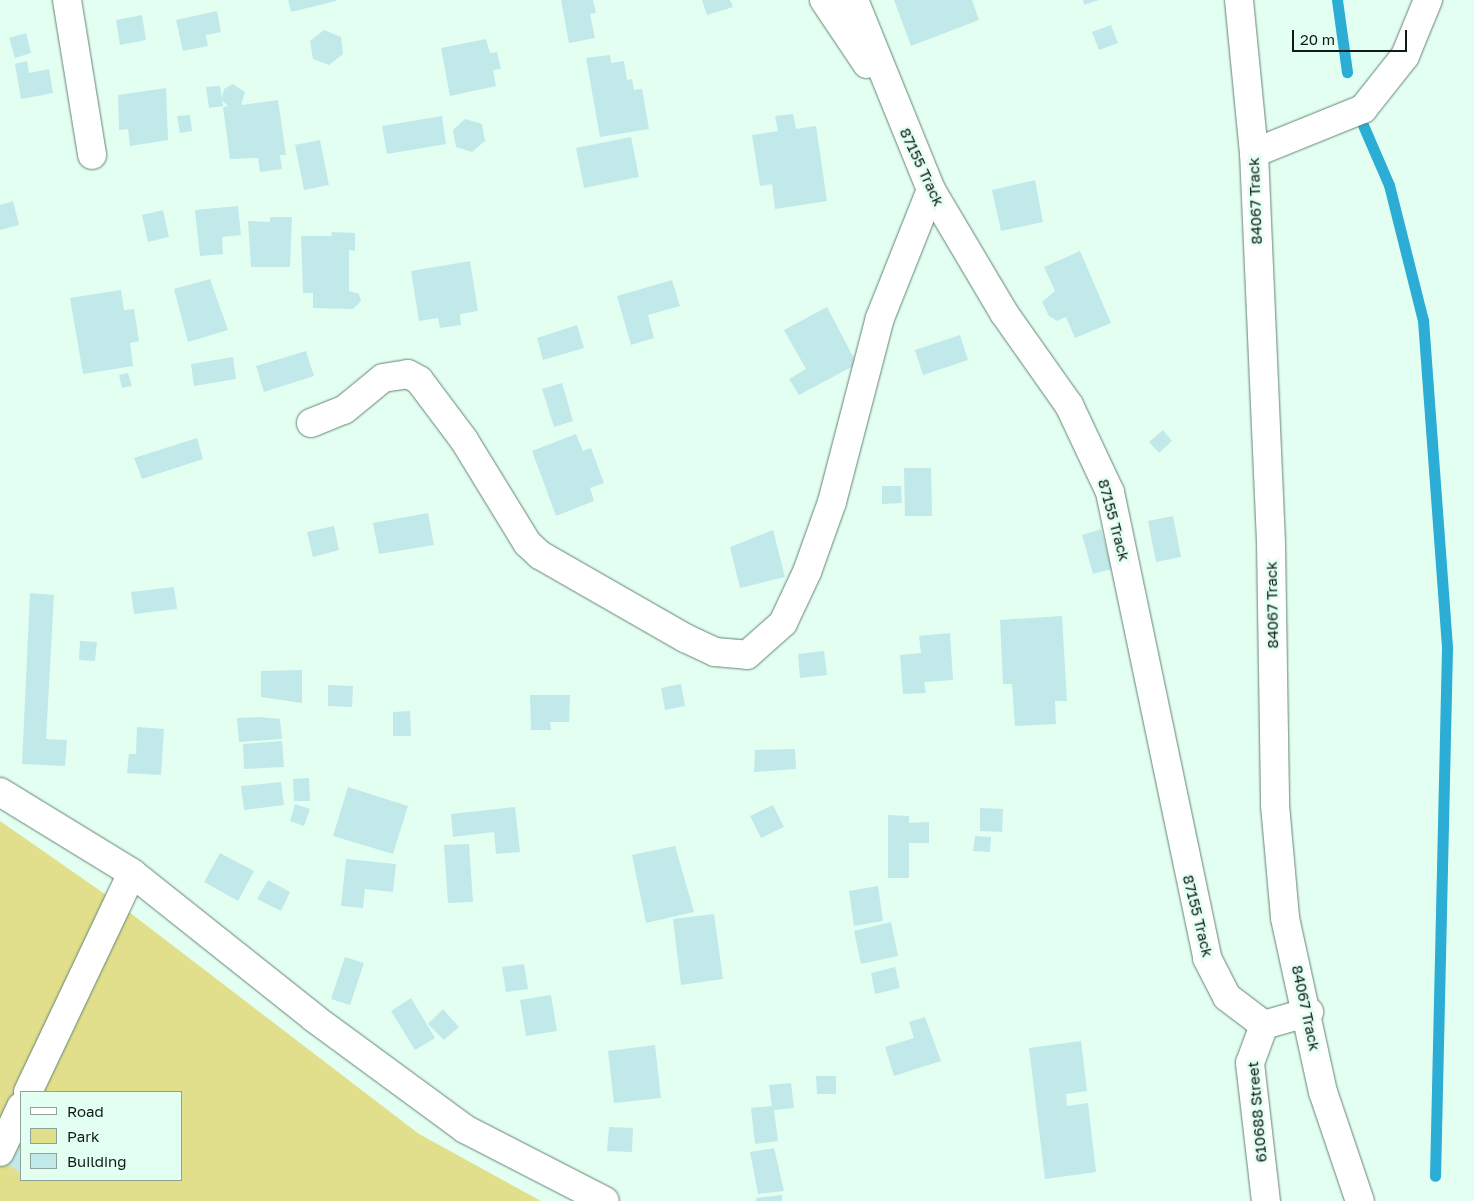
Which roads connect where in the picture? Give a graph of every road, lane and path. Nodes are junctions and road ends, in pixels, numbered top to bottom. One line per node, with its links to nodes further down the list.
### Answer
1 (67, 0): 8 (street)
2 (824, 0): 6 (street)
3 (854, 0): 6 (street, 87155 Track)
4 (1239, 0): 7 (street, 84067 Track)
5 (1428, 0): 7 (street)
6 (891, 100): 9 (street, 87155 Track)
7 (1254, 153): 13 (street, 84067 Track)
8 (92, 154)
9 (931, 190): 10 (street); 14 (street, 87155 Track)
10 (311, 423)
11 (0, 792): 12 (street)
12 (132, 873): 15 (street); 18 (street)
13 (1309, 1012): 14 (street); 20 (street, 84067 Track)
14 (1264, 1025): 19 (street, 610688 Street)
15 (28, 1091)
16 (20, 1109): 17 (street)
17 (0, 1152)
18 (605, 1201)
19 (1266, 1201)
20 (1360, 1201)

